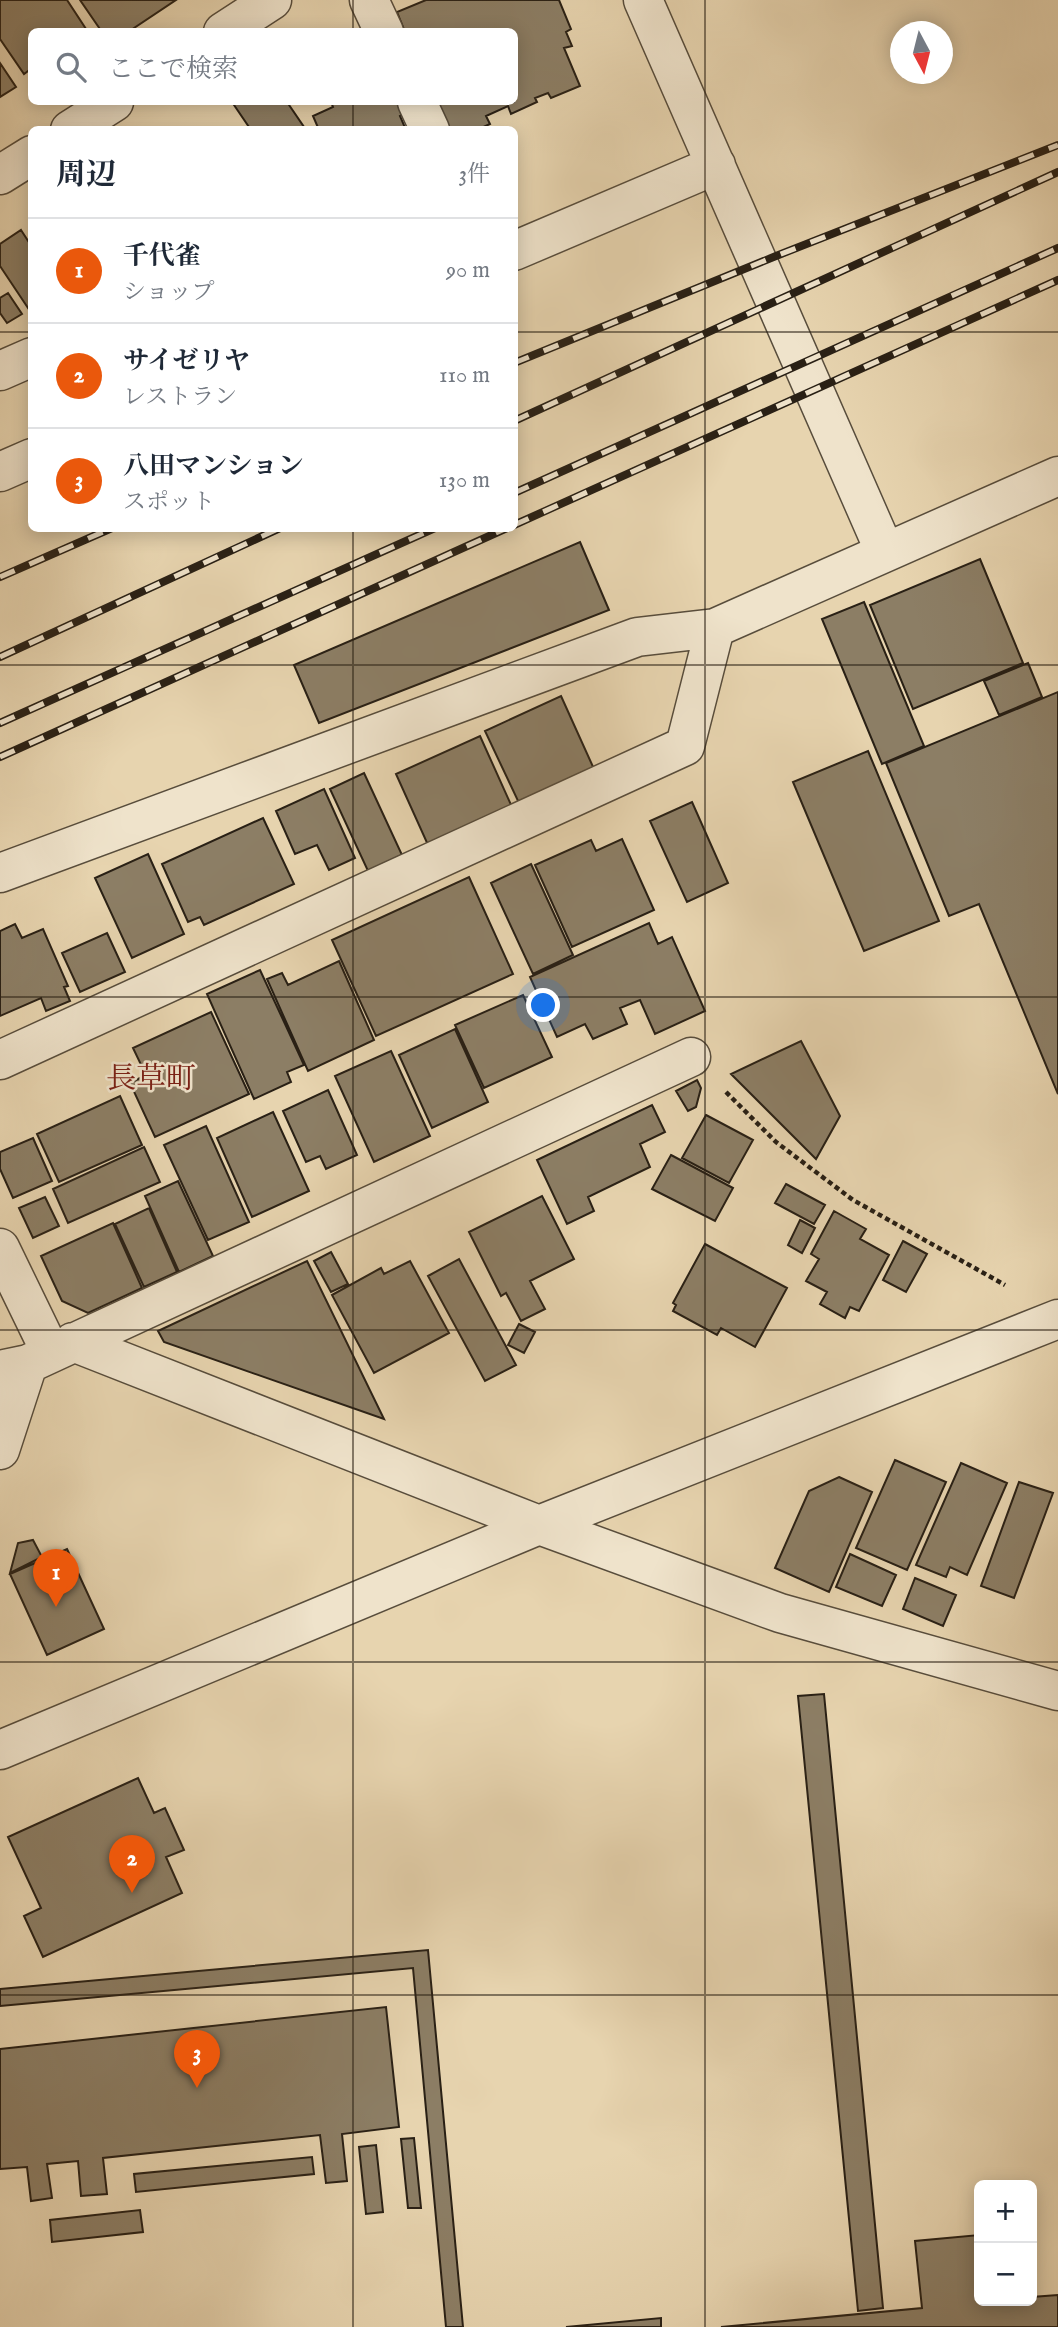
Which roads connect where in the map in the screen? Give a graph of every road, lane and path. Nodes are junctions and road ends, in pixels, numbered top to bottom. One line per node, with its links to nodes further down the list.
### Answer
1 (272, 0): 4 (street)
2 (369, 0): 5 (street)
3 (643, 0): 11 (street)
4 (229, 28)
5 (382, 28)
6 (109, 105): 8 (street)
7 (418, 105): 9 (street)
8 (77, 126)
9 (428, 126)
10 (28, 158): 12 (street)
11 (716, 165): 13 (street); 19 (street)
12 (0, 175)
13 (518, 249)
14 (28, 359): 15 (street)
15 (0, 371)
16 (28, 460): 17 (street)
17 (0, 472)
18 (1058, 476): 19 (street)
19 (885, 552): 20 (street)
20 (715, 628): 21 (street); 23 (street)
21 (0, 873)
22 (691, 1057): 25 (path); 27 (street)
23 (0, 1060)
24 (0, 1248): 27 (street)
25 (1010, 1287)
26 (1058, 1319): 29 (street)
27 (38, 1357): 28 (street); 29 (street)
28 (0, 1450)
29 (539, 1525): 30 (street); 31 (street)
30 (1058, 1691)
31 (0, 1750)

